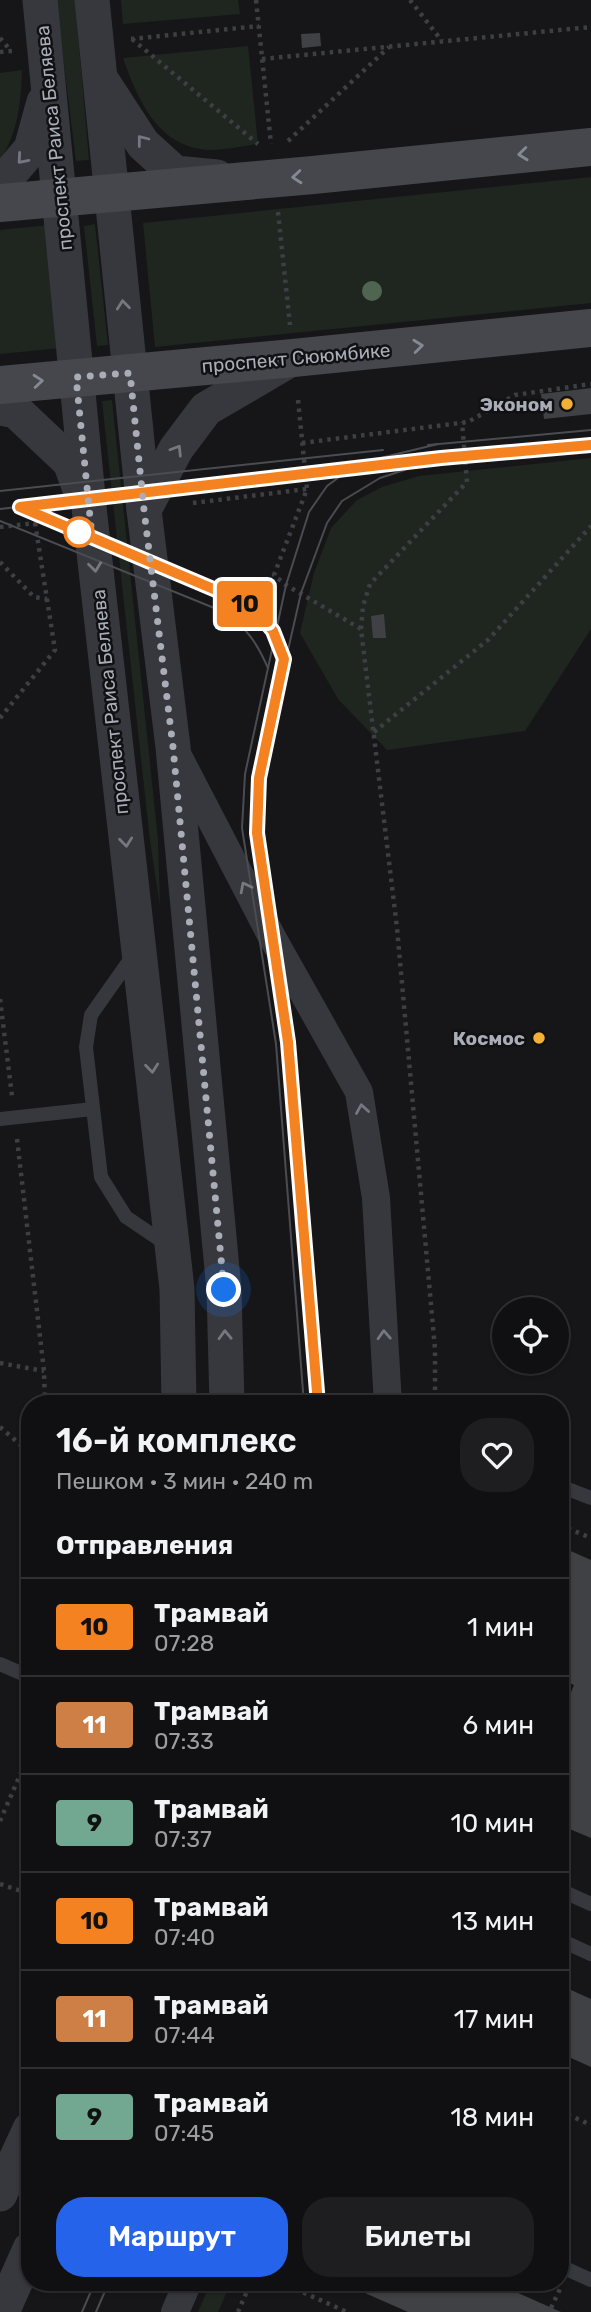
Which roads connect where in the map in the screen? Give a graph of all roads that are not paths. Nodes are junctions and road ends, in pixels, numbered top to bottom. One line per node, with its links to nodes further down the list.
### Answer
1 (40, 0): 4 (street, проспект Раиса Беляева)
2 (92, 0): 3 (street)
3 (100, 77): 6 (street, one-way to 3); 8 (street)
4 (49, 82): 7 (street, one-way to 7); 9 (street, проспект Раиса Беляева)
5 (591, 147): 6 (main road, one-way to 6)
6 (261, 162): 8 (main road)
7 (0, 185)
8 (111, 193): 9 (main road); 13 (street, one-way to 8)
9 (60, 197): 10 (main road); 14 (street, проспект Раиса Беляева)
10 (0, 203)
11 (591, 328): 12 (main road, проспект Сююмбике, one-way to 11)
12 (292, 346): 13 (main road, проспект Сююмбике); 17 (street, one-way to 12)
13 (130, 373): 14 (main road, проспект Сююмбике); 17 (street)
14 (76, 377): 15 (main road, проспект Сююмбике, one-way to 14); 18 (street, проспект Раиса Беляева)
15 (0, 384)
16 (0, 408): 18 (street)
17 (144, 510): 19 (street)
18 (90, 517): 20 (street, проспект Раиса Беляева, one-way to 20)
19 (173, 747): 25 (street, one-way to 19); 26 (street, one-way to 19)
20 (138, 947): 21 (lane); 23 (street, проспект Раиса Беляева, one-way to 23)
21 (93, 1109): 22 (lane); 23 (lane)
22 (7, 1118)
23 (172, 1248): 24 (street, проспект Раиса Беляева)
24 (178, 1395)
25 (227, 1395)
26 (387, 1395)
27 (569, 1489): 28 (lane)
28 (591, 1498)
29 (0, 1664): 30 (lane)
30 (21, 1673)
31 (569, 1894): 32 (lane)
32 (591, 1904)
33 (569, 1944): 34 (lane)
34 (591, 1954)
35 (21, 2148): 36 (street)
36 (0, 2193)
37 (21, 2269): 41 (street)
38 (569, 2270): 39 (lane)
39 (591, 2280)
40 (184, 2291): 42 (street)
41 (2, 2312)
42 (175, 2312)

